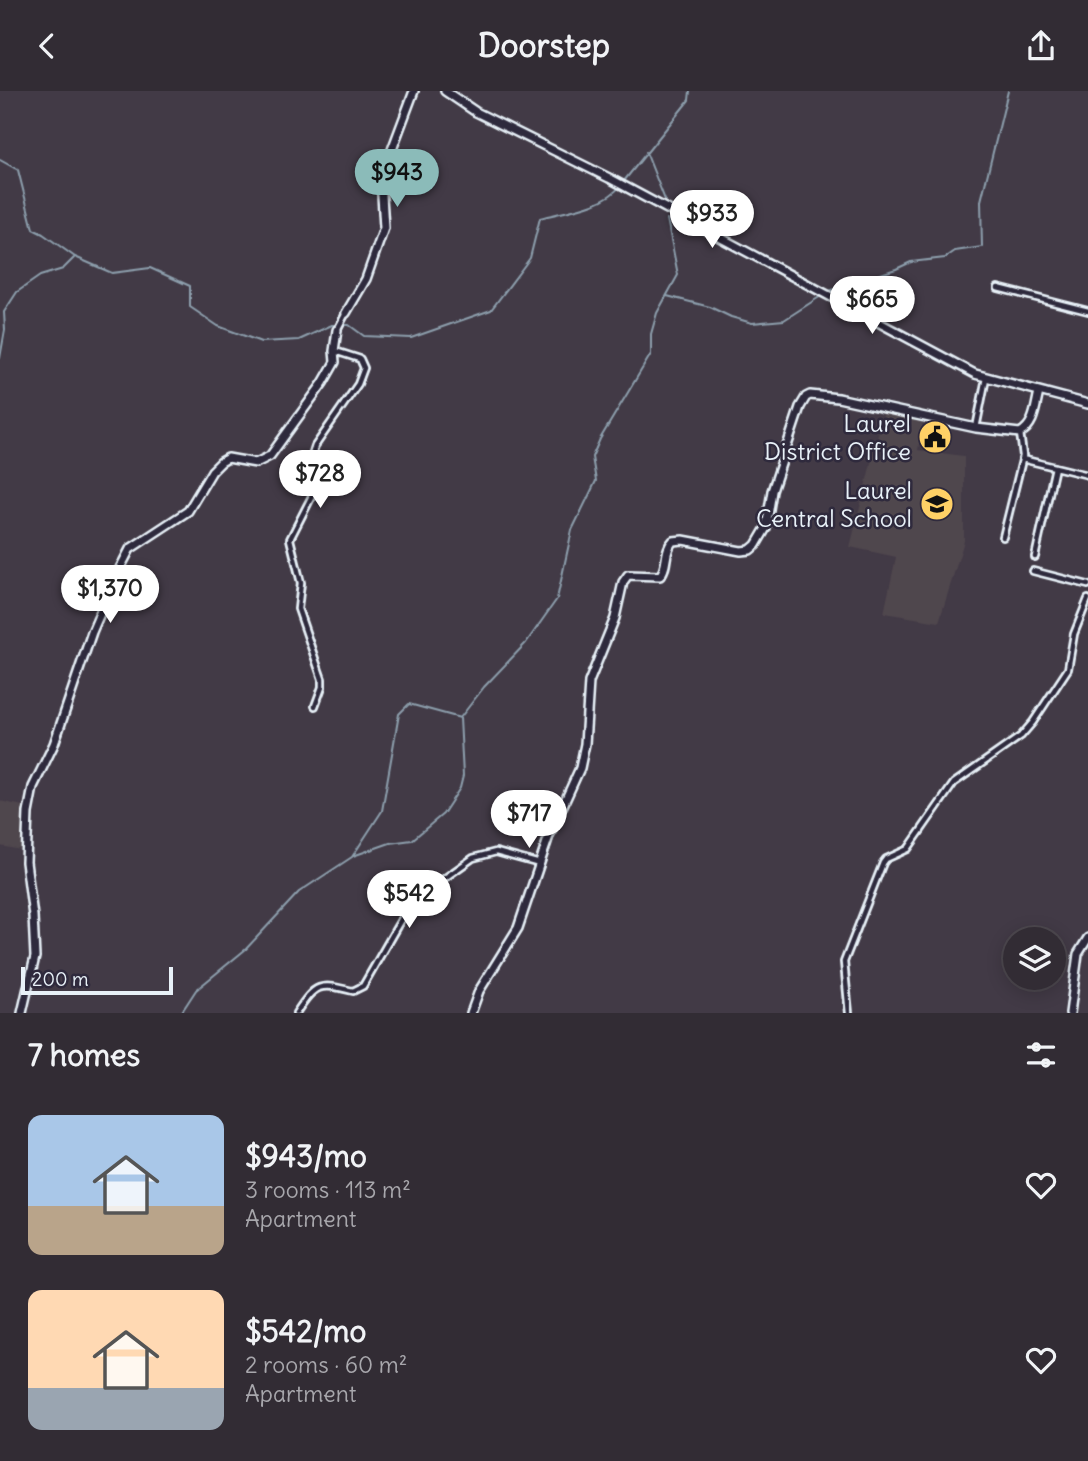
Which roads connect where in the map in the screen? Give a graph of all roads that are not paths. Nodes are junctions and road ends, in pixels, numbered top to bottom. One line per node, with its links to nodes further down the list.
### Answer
1 (414, 91): 5 (street)
2 (445, 91): 8 (street)
3 (998, 288): 4 (street)
4 (1088, 310)
5 (346, 313): 6 (street)
6 (337, 330): 7 (street)
7 (334, 351): 21 (street); 24 (street)
8 (986, 378): 9 (street); 11 (street)
9 (1039, 392): 10 (street); 12 (street)
10 (1088, 404)
11 (976, 428): 12 (street); 22 (street)
12 (1020, 433): 13 (street)
13 (1022, 459): 14 (street); 16 (street)
14 (1055, 467): 15 (street); 17 (street)
15 (1088, 475)
16 (1003, 537)
17 (1035, 557)
18 (1033, 571): 19 (street)
19 (1088, 585)
20 (1088, 599): 27 (street)
21 (315, 706)
22 (540, 864): 25 (street); 26 (street)
23 (1088, 938): 28 (street)
24 (22, 1013)
25 (296, 1013)
26 (471, 1013)
27 (849, 1013)
28 (1070, 1013)

